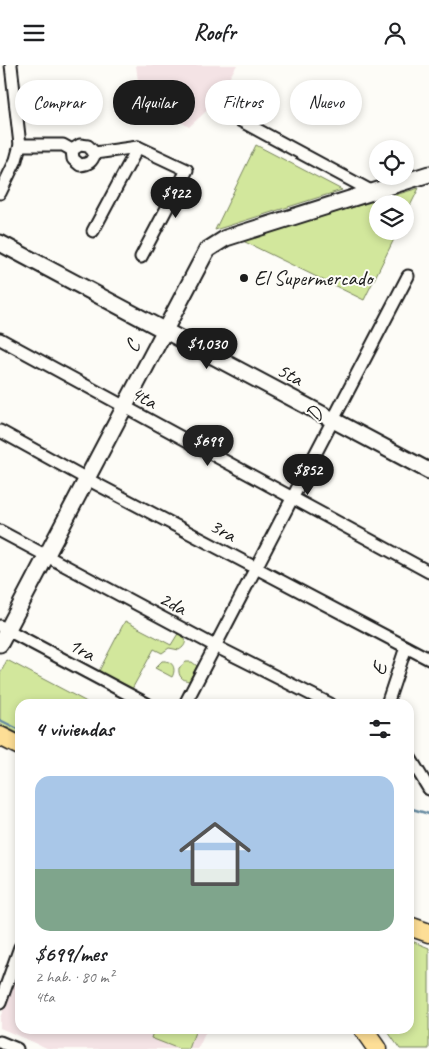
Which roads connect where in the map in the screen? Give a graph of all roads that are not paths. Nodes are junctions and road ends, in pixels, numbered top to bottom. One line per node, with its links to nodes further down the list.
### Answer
1 (11, 65): 3 (street)
2 (249, 125): 8 (street)
3 (20, 145): 5 (street); 9 (street)
4 (138, 147): 6 (street); 10 (street); 12 (street)
5 (72, 150): 6 (street); 6 (street)
6 (95, 153)
7 (429, 174): 8 (street, C)
8 (373, 192): 14 (street, C)
9 (0, 193)
10 (93, 231)
11 (0, 243): 14 (street, 5ta)
12 (141, 257)
13 (408, 276): 17 (street, D)
14 (165, 331): 16 (street, C); 17 (street, 5ta)
15 (0, 339): 16 (street, 4ta)
16 (124, 408): 20 (street, C); 21 (street, 4ta)
17 (332, 421): 19 (street, 5ta); 21 (street, D)
18 (0, 431): 20 (street, 3ra)
19 (429, 471)
20 (86, 479): 23 (street, C); 24 (street, 3ra)
21 (293, 497): 24 (street, D); 25 (street, 4ta)
22 (0, 531): 23 (street, 2da)
23 (46, 557): 26 (street, C); 27 (street, 2da)
24 (256, 569): 27 (street, D); 28 (street, 3ra)
25 (429, 572)
26 (2, 633): 30 (street, 1ra)
27 (215, 646): 31 (street, D); 32 (street, 2da)
28 (406, 647): 29 (street, 3ra); 33 (street, E)
29 (429, 659)
30 (137, 699)
31 (188, 699)
32 (320, 699)
33 (389, 699)
34 (0, 736): 35 (main road)
35 (15, 744)
36 (414, 764): 37 (street)
37 (429, 789)
38 (414, 928): 39 (main road)
39 (429, 933)
40 (15, 961): 41 (street)
41 (0, 1003)
42 (366, 1034): 45 (main road)
43 (0, 1042): 44 (street)
44 (17, 1049)
45 (377, 1049)

